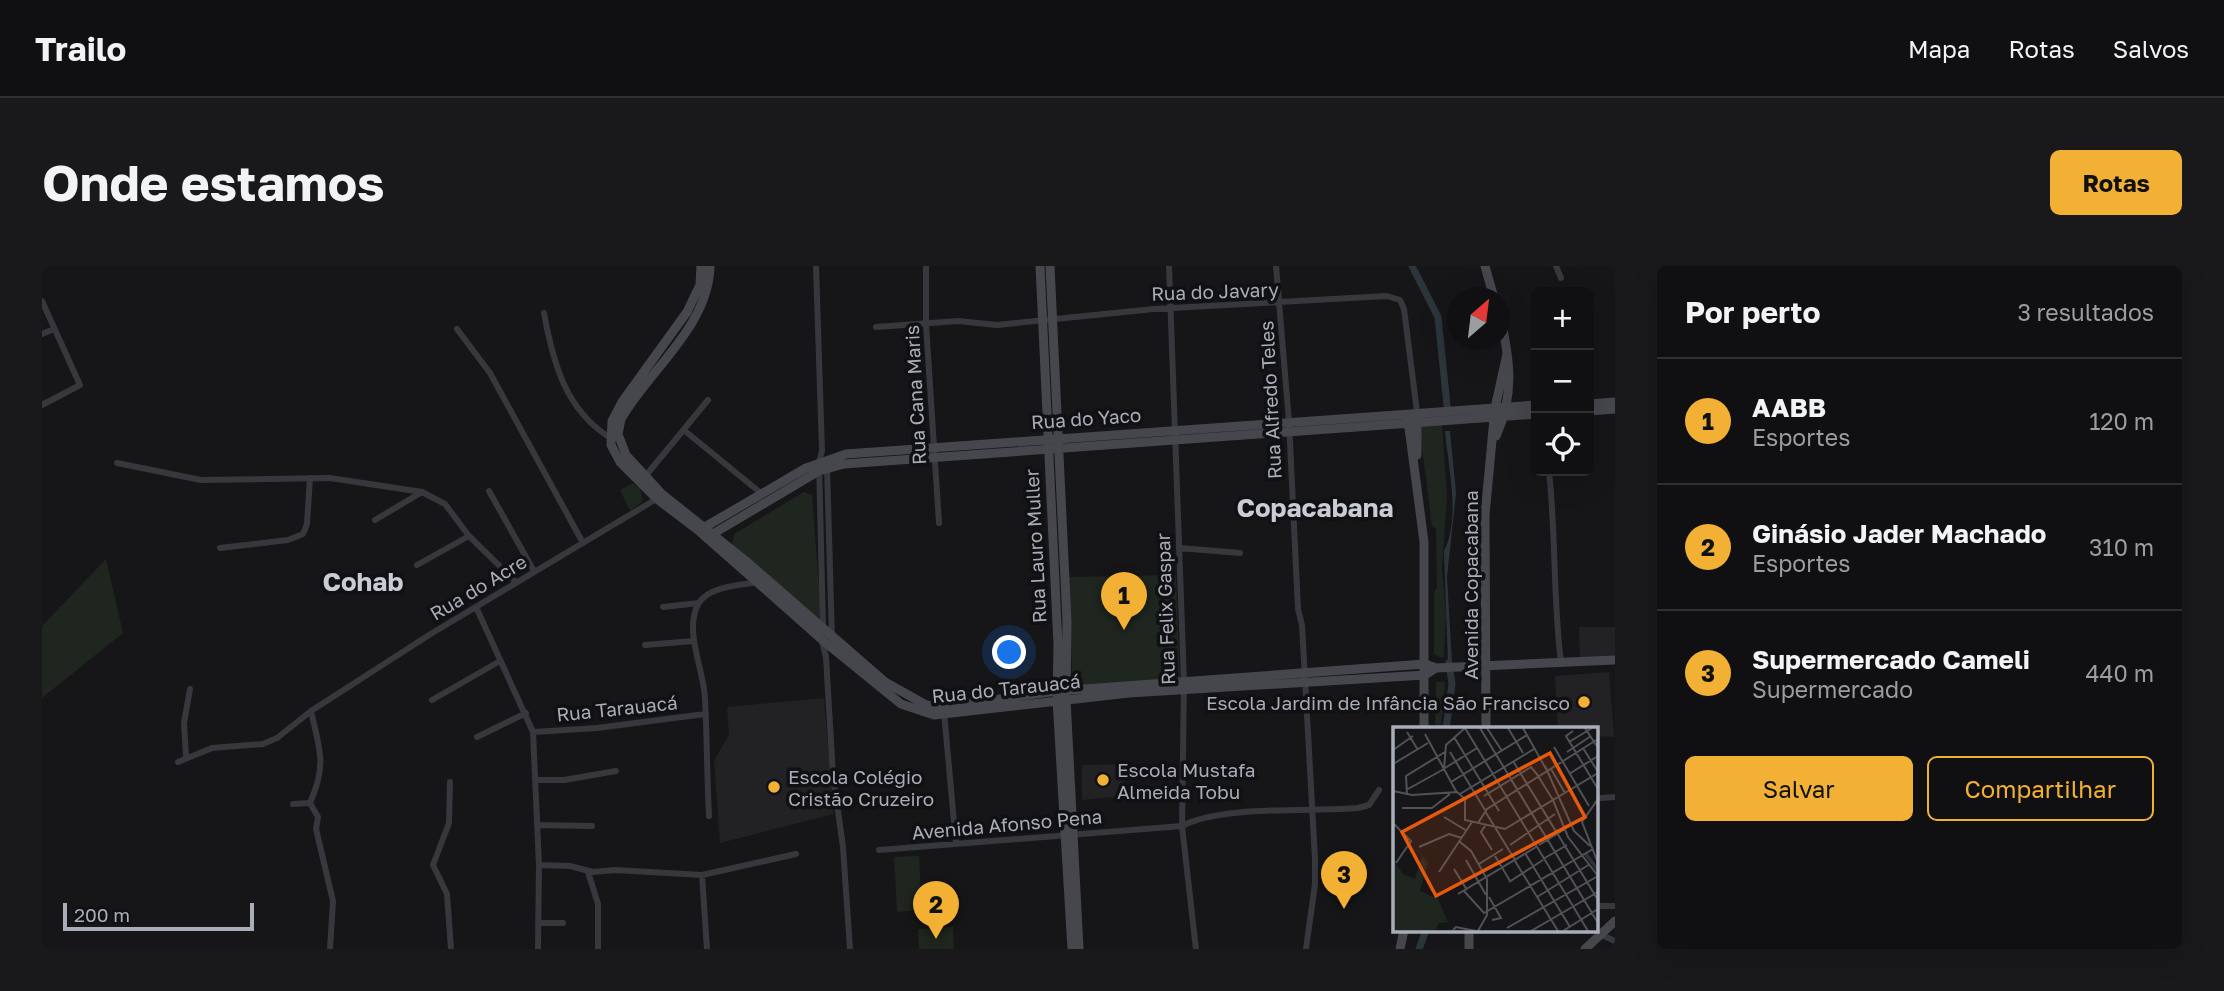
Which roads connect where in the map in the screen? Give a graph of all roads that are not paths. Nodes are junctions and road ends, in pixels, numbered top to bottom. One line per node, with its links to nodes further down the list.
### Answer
1 (701, 266): 23 (street)
2 (710, 266): 23 (street)
3 (816, 266): 52 (street)
4 (926, 266): 18 (street, Rua Cana Maris)
5 (1041, 266): 17 (street, Rua Lauro Muller)
6 (1050, 266): 17 (street, Rua Lauro Muller)
7 (1169, 266): 15 (street, Rua Felix Gaspar)
8 (1276, 266): 14 (street, Rua Alfredo Teles)
9 (1485, 266): 12 (street)
10 (1556, 266): 11 (street)
11 (1561, 278)
12 (1491, 287)
13 (42, 302): 20 (street)
14 (1280, 304): 15 (street, Rua do Javary); 41 (street, Rua do Javary); 43 (street, Rua Alfredo Teles)
15 (1171, 308): 17 (street, Rua do Javary); 45 (street, Rua Felix Gaspar)
16 (544, 313): 46 (street)
17 (1047, 320): 18 (street, Rua do Javary); 47 (street, Rua Lauro Muller); 49 (street, Rua Lauro Muller)
18 (926, 324): 19 (street, Rua do Javary); 51 (street, Rua Cana Maris)
19 (876, 327)
20 (54, 328): 22 (street); 30 (street)
21 (457, 329): 67 (street)
22 (42, 334)
23 (672, 341): 46 (street); 56 (street)
24 (1506, 350): 25 (street, Avenida Copacabana)
25 (1507, 354): 26 (street, Avenida Copacabana); 27 (street, Avenida Copacabana)
26 (1500, 385): 37 (street); 39 (street, Avenida Copacabana)
27 (1510, 391): 33 (street); 38 (street, Avenida Copacabana)
28 (708, 400): 44 (street)
29 (1615, 402): 34 (street)
30 (42, 405)
31 (1531, 405): 33 (street)
32 (1594, 405): 34 (street)
33 (1522, 406): 38 (street)
34 (1602, 406): 35 (street); 36 (street)
35 (1594, 409)
36 (1615, 409)
37 (1481, 411): 39 (street, Rua do Yaco); 41 (street, Rua do Yaco)
38 (1507, 411): 39 (street); 40 (street); 48 (street, Avenida Copacabana)
39 (1495, 413): 42 (street, Rua do Yaco); 48 (street, Avenida Copacabana)
40 (1531, 413)
41 (1412, 418): 42 (street, Rua do Yaco); 43 (street, Rua do Yaco); 92 (street)
42 (1476, 420): 48 (street)
43 (1289, 425): 45 (street, Rua do Yaco); 93 (street, Rua Alfredo Teles)
44 (685, 431): 56 (street); 60 (street)
45 (1174, 435): 47 (street, Rua do Yaco); 50 (street, Rua do Yaco); 69 (street, Rua Felix Gaspar)
46 (609, 437): 56 (street)
47 (1057, 438): 49 (street, Rua do Yaco); 50 (street, Rua Lauro Muller)
48 (1493, 440): 91 (street, Avenida Copacabana)
49 (1047, 444): 50 (street, Rua do Yaco); 51 (street, Rua do Yaco); 96 (street, Rua Lauro Muller)
50 (1058, 449): 96 (street, Rua Lauro Muller)
51 (933, 452): 52 (street, Rua do Yaco); 62 (street, Rua Cana Maris)
52 (823, 462): 60 (street, Rua do Yaco); 63 (street); 64 (street)
53 (117, 463): 55 (street)
54 (1550, 476): 90 (street)
55 (310, 478): 58 (street); 68 (street)
56 (643, 480): 59 (street)
57 (489, 491): 72 (street)
58 (422, 492): 61 (street); 66 (street)
59 (659, 496): 65 (street); 67 (street, Rua do Acre)
60 (765, 497): 65 (street, Rua do Yaco)
61 (375, 520)
62 (939, 523)
63 (829, 525): 64 (street); 76 (street)
64 (820, 526): 77 (street)
65 (706, 533): 73 (street, Rua do Tarauacá); 75 (street, Rua do Tarauacá)
66 (469, 536): 71 (street); 74 (street)
67 (583, 543): 72 (street, Rua do Acre)
68 (220, 548)
69 (1178, 548): 70 (street); 94 (street, Rua Felix Gaspar)
70 (1240, 553)
71 (417, 565)
72 (534, 571): 74 (street, Rua do Acre)
73 (768, 579): 75 (street); 81 (street, Rua do Tarauacá)
74 (516, 582): 79 (street, Rua do Acre)
75 (757, 582): 78 (street); 83 (street, Rua do Tarauacá)
76 (831, 595): 77 (street); 82 (street)
77 (822, 596): 81 (street)
78 (699, 603): 80 (street); 84 (street)
79 (476, 607): 88 (street); 98 (street, Rua do Acre)
80 (663, 607)
81 (823, 627): 82 (street, Rua do Tarauacá); 83 (street)
82 (832, 636): 86 (street); 99 (street, Rua do Tarauacá)
83 (821, 639): 86 (street, Rua do Tarauacá); 87 (street)
84 (694, 641): 85 (street); 101 (street)
85 (645, 645)
86 (830, 647): 87 (street); 99 (street, Rua do Tarauacá)
87 (826, 657): 138 (street)
88 (500, 660): 97 (street); 100 (street)
89 (1615, 660): 90 (street)
90 (1561, 663): 91 (street)
91 (1486, 665): 92 (street); 103 (street, Avenida Copacabana)
92 (1425, 670): 93 (street, Rua do Tarauacá); 102 (street)
93 (1303, 677): 94 (street, Rua do Tarauacá); 116 (street, Rua Alfredo Teles)
94 (1184, 686): 96 (street, Rua do Tarauacá); 120 (street, Rua Felix Gaspar)
95 (190, 690): 106 (street)
96 (1062, 695): 99 (street, Rua do Tarauacá); 121 (street, Rua Lauro Muller)
97 (432, 700)
98 (311, 710): 106 (street, Rua do Acre); 114 (street)
99 (944, 711): 122 (street)
100 (526, 713): 104 (street); 105 (street)
101 (705, 714): 104 (street, Rua Tarauacá); 117 (street)
102 (1424, 727)
103 (1486, 727)
104 (533, 732): 109 (street)
105 (477, 737)
106 (186, 757): 107 (street, Rua do Acre)
107 (178, 762)
108 (616, 771): 109 (street)
109 (536, 780): 118 (street)
110 (450, 782): 134 (street)
111 (1379, 790): 116 (street, Avenida Afonso Pena)
112 (1615, 797): 113 (street)
113 (1601, 799)
114 (310, 803): 115 (street); 133 (street)
115 (293, 804)
116 (1313, 811): 120 (street, Avenida Afonso Pena); 142 (street, Rua Alfredo Teles)
117 (709, 816)
118 (538, 825): 119 (street); 125 (street)
119 (592, 826)
120 (1182, 826): 121 (street, Avenida Afonso Pena); 141 (street, Rua Felix Gaspar)
121 (1069, 834): 122 (street, Avenida Afonso Pena); 139 (street, Rua Lauro Muller); 140 (street, Rua Lauro Muller)
122 (956, 844): 123 (street, Avenida Afonso Pena)
123 (879, 850)
124 (796, 854): 127 (street)
125 (539, 865): 126 (street); 129 (street)
126 (589, 872): 127 (street); 136 (street)
127 (702, 875): 137 (street)
128 (1615, 921): 131 (street)
129 (538, 923): 130 (street); 135 (street)
130 (563, 923)
131 (1599, 934): 132 (street); 143 (street)
132 (1615, 941)
133 (330, 949)
134 (451, 949)
135 (538, 949)
136 (597, 949)
137 (707, 949)
138 (850, 949)
139 (1072, 949)
140 (1079, 949)
141 (1196, 949)
142 (1306, 949)
143 (1585, 949)

